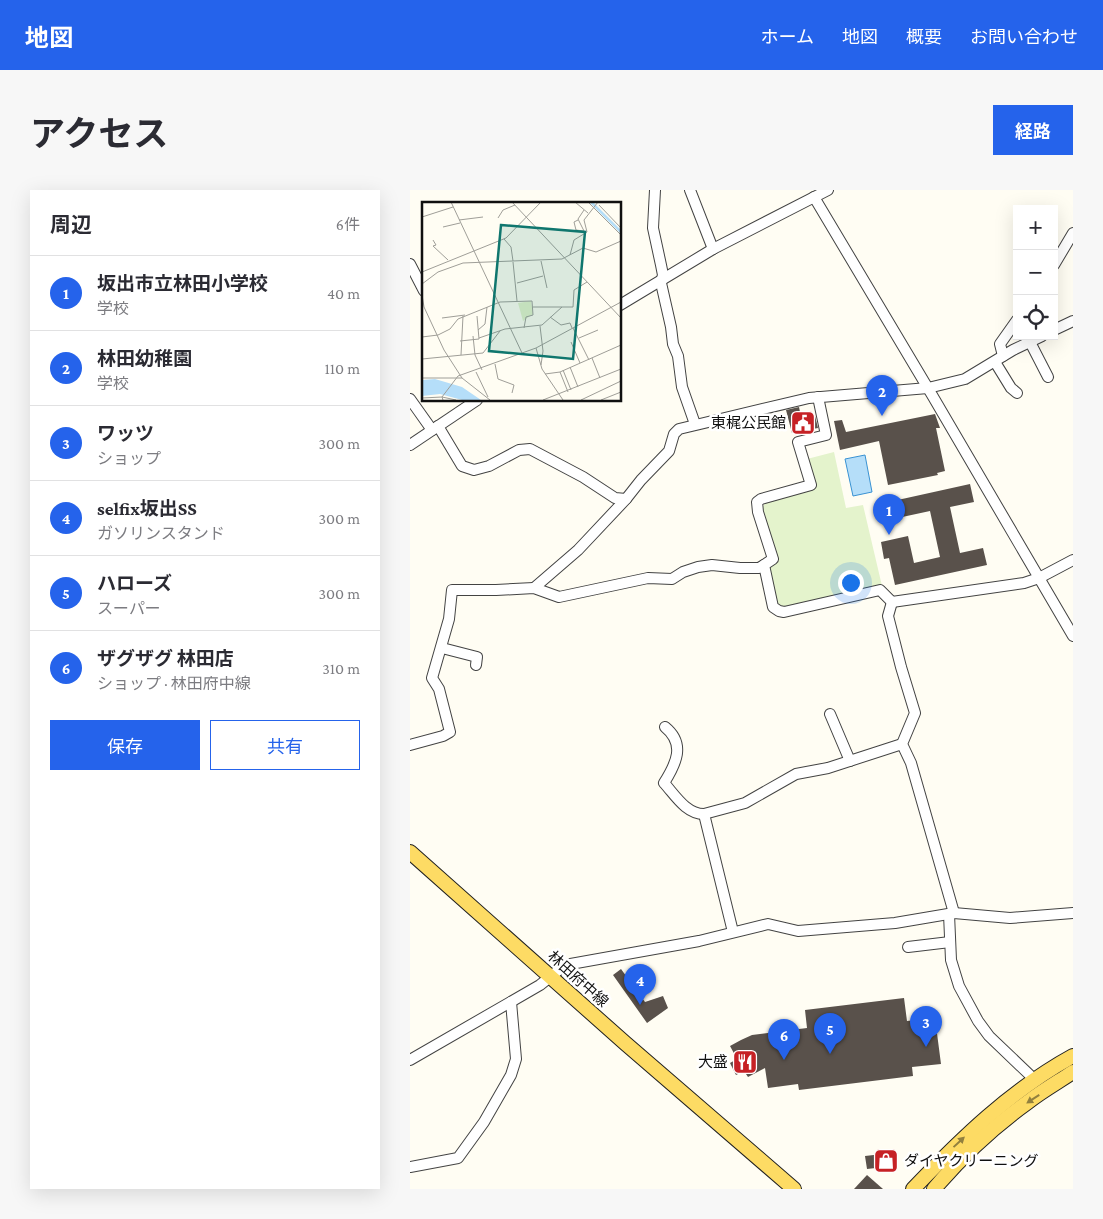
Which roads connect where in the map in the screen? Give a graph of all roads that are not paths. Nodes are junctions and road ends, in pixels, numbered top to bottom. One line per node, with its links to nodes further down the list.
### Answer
1 (655, 190): 9 (street)
2 (690, 190): 6 (street)
3 (828, 190): 4 (street)
4 (814, 197): 6 (street); 19 (street)
5 (1073, 233): 7 (street)
6 (713, 249): 9 (street)
7 (1058, 258)
8 (410, 264): 10 (street)
9 (662, 280): 11 (street); 24 (street)
10 (422, 288)
11 (621, 304)
12 (1073, 321): 14 (street)
13 (1013, 326): 17 (street)
14 (1058, 328)
15 (1034, 340): 16 (street)
16 (1030, 342): 17 (street); 18 (street)
17 (999, 359): 19 (street); 20 (street)
18 (1048, 377)
19 (928, 388): 21 (street); 30 (street)
20 (1017, 393)
21 (818, 397): 24 (street); 29 (street)
22 (410, 400): 25 (street)
23 (476, 401): 25 (street)
24 (695, 424): 27 (street)
25 (435, 428): 26 (street); 27 (street)
26 (410, 445)
27 (626, 499): 31 (street)
28 (1073, 560): 30 (street)
29 (764, 565): 31 (street); 32 (street)
30 (1039, 578): 32 (street); 33 (street)
31 (534, 588): 34 (street)
32 (892, 602): 38 (street)
33 (1073, 636)
34 (442, 648): 35 (street); 39 (street)
35 (476, 665)
36 (830, 714): 40 (street)
37 (665, 727): 41 (street)
38 (902, 744): 40 (street); 44 (street)
39 (410, 745)
40 (850, 761): 41 (street)
41 (704, 814): 45 (street)
42 (410, 852): 48 (main road, 林田府中線)
43 (1073, 913): 44 (street)
44 (951, 914): 45 (street); 46 (street)
45 (734, 932): 48 (street)
46 (950, 942): 47 (street); 53 (street)
47 (908, 947)
48 (551, 976): 49 (street); 55 (main road, 林田府中線)
49 (510, 1002): 51 (street); 54 (street)
50 (1073, 1056): 53 (main road)
51 (410, 1060)
52 (1073, 1072): 57 (main road, one-way to 57)
53 (1034, 1079): 56 (main road, one-way to 53)
54 (410, 1168)
55 (794, 1189)
56 (913, 1189)
57 (934, 1189)

